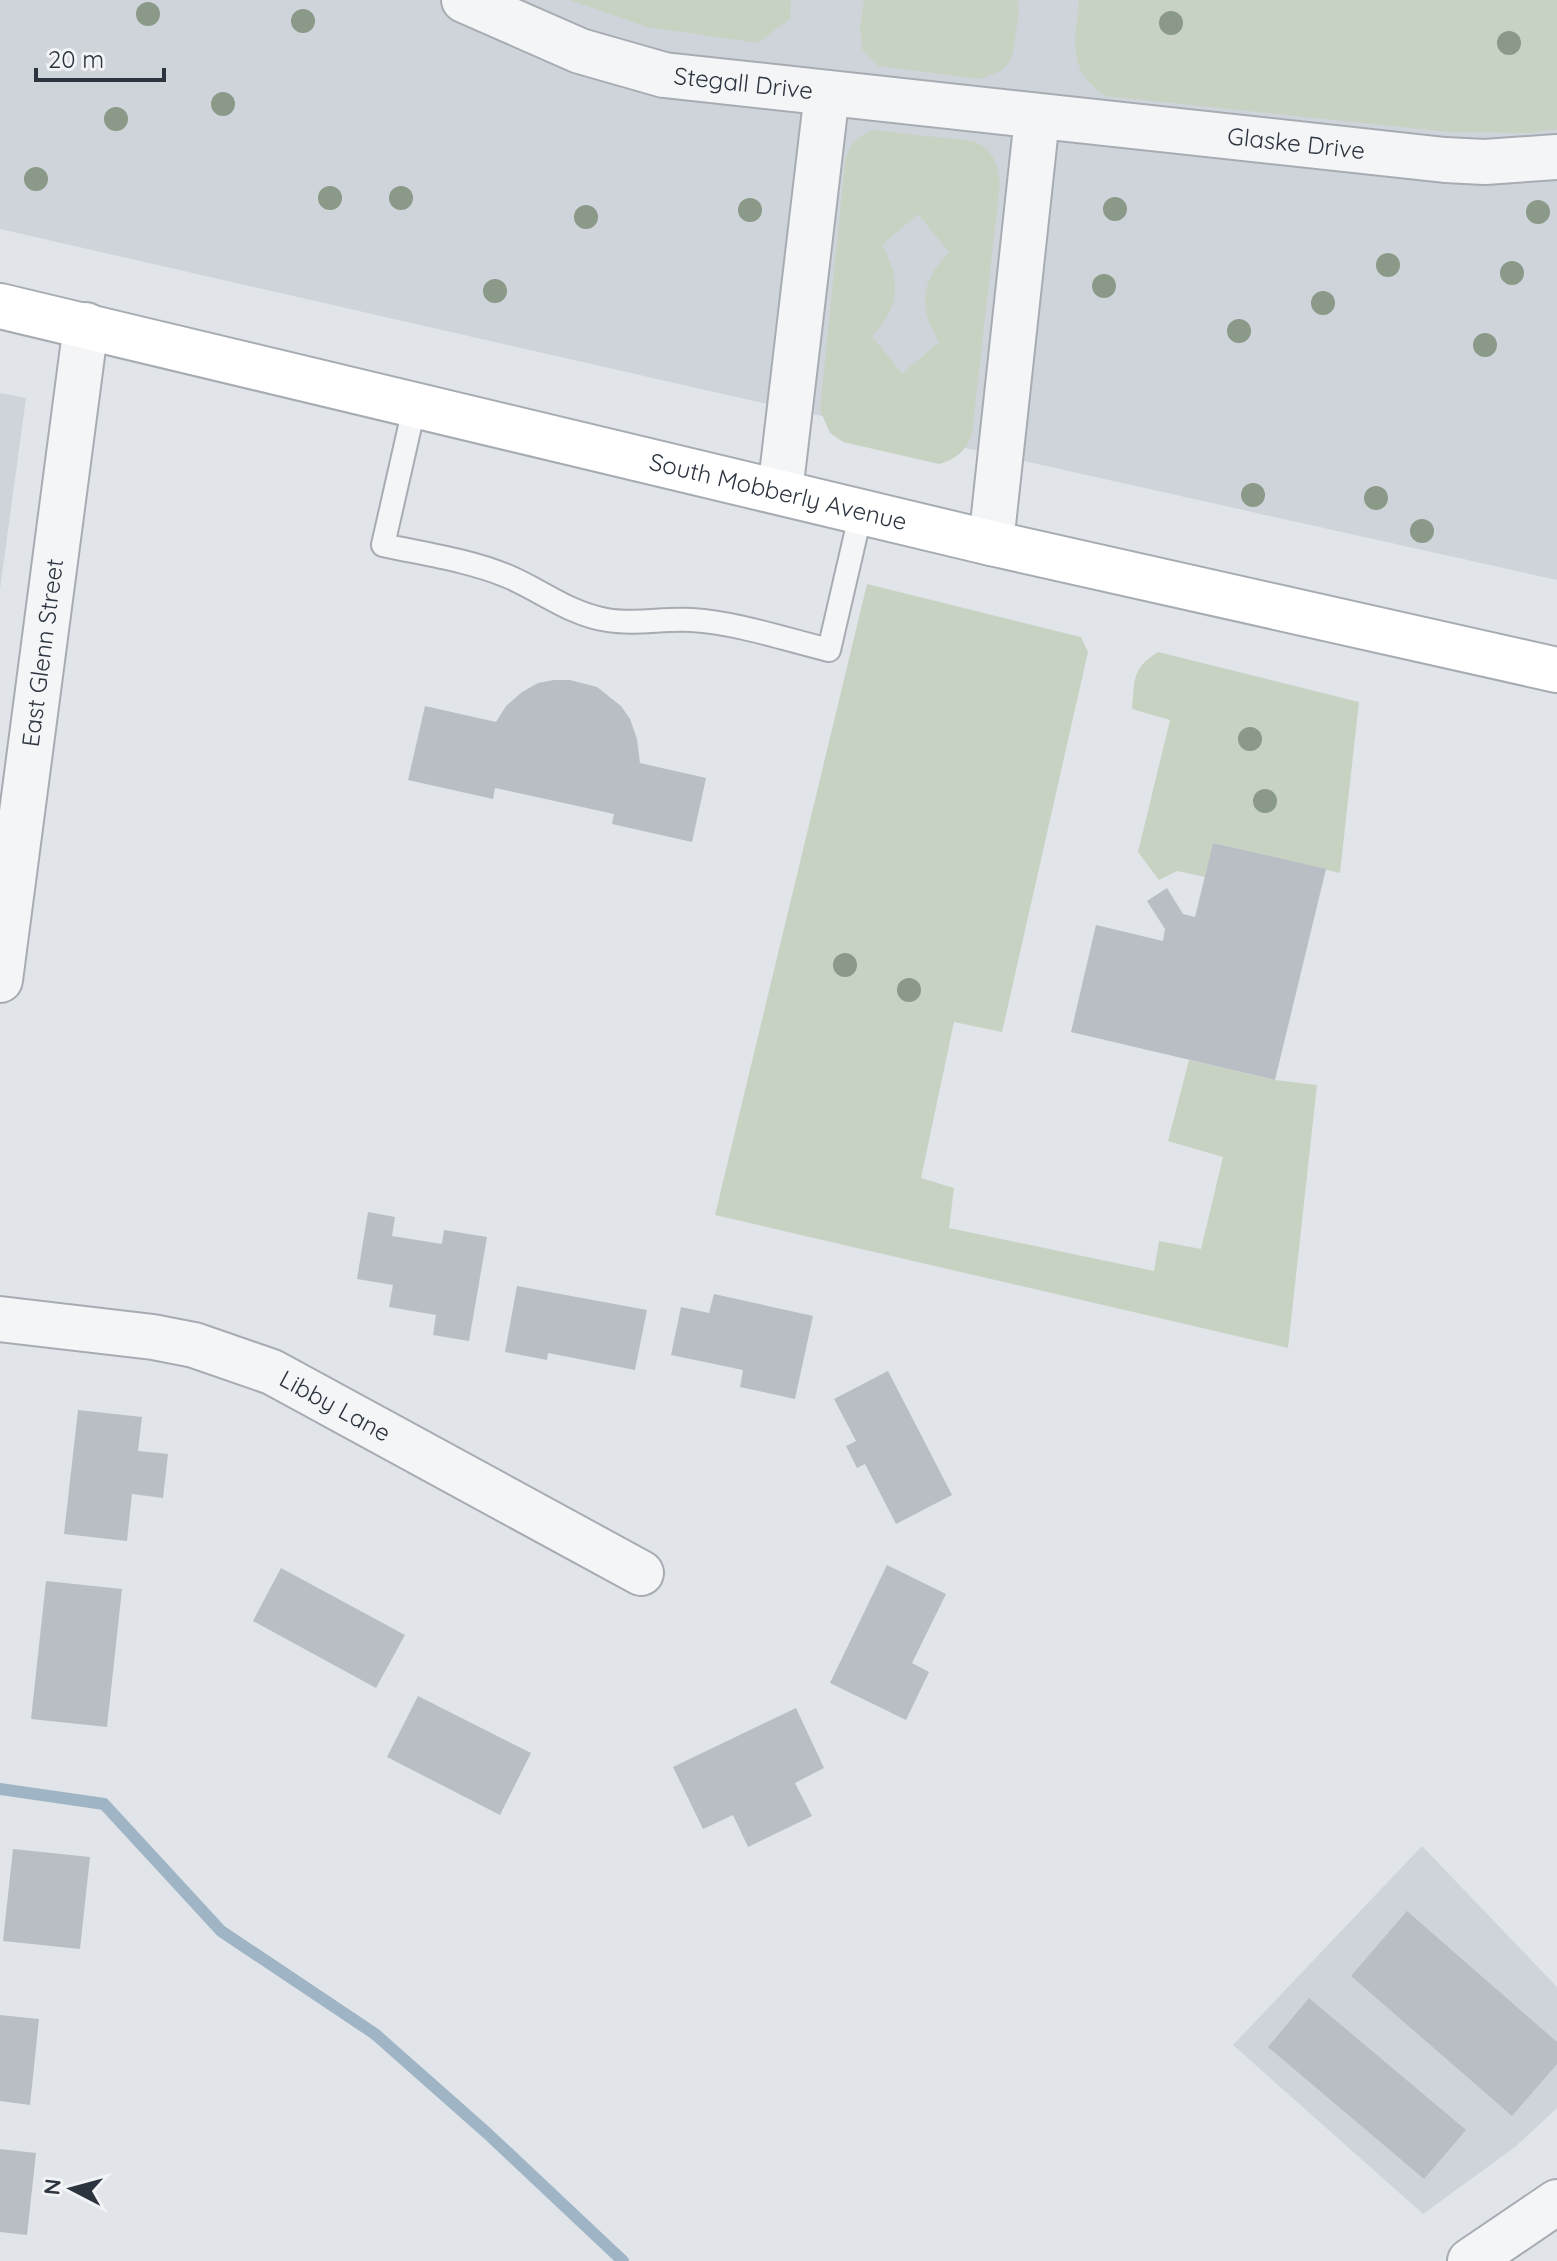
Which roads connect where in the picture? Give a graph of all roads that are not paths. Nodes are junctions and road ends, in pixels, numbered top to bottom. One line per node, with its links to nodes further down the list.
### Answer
1 (464, 0): 2 (street, Stegall Drive)
2 (827, 93): 3 (street, Stegall Drive); 8 (street)
3 (1037, 118): 4 (street, Glaske Drive); 10 (street)
4 (1557, 157)
5 (0, 306): 6 (main road, South Mobberly Avenue)
6 (86, 325): 7 (main road, South Mobberly Avenue); 12 (street, East Glenn Street)
7 (415, 404): 8 (main road, South Mobberly Avenue); 9 (lane)
8 (780, 492): 9 (main road, South Mobberly Avenue)
9 (861, 512): 10 (main road, South Mobberly Avenue)
10 (991, 543): 11 (main road, South Mobberly Avenue)
11 (1557, 670)
12 (0, 980)
13 (0, 1319): 14 (street, Libby Lane)
14 (641, 1573)
15 (1557, 2202): 16 (street)
16 (1470, 2261)

